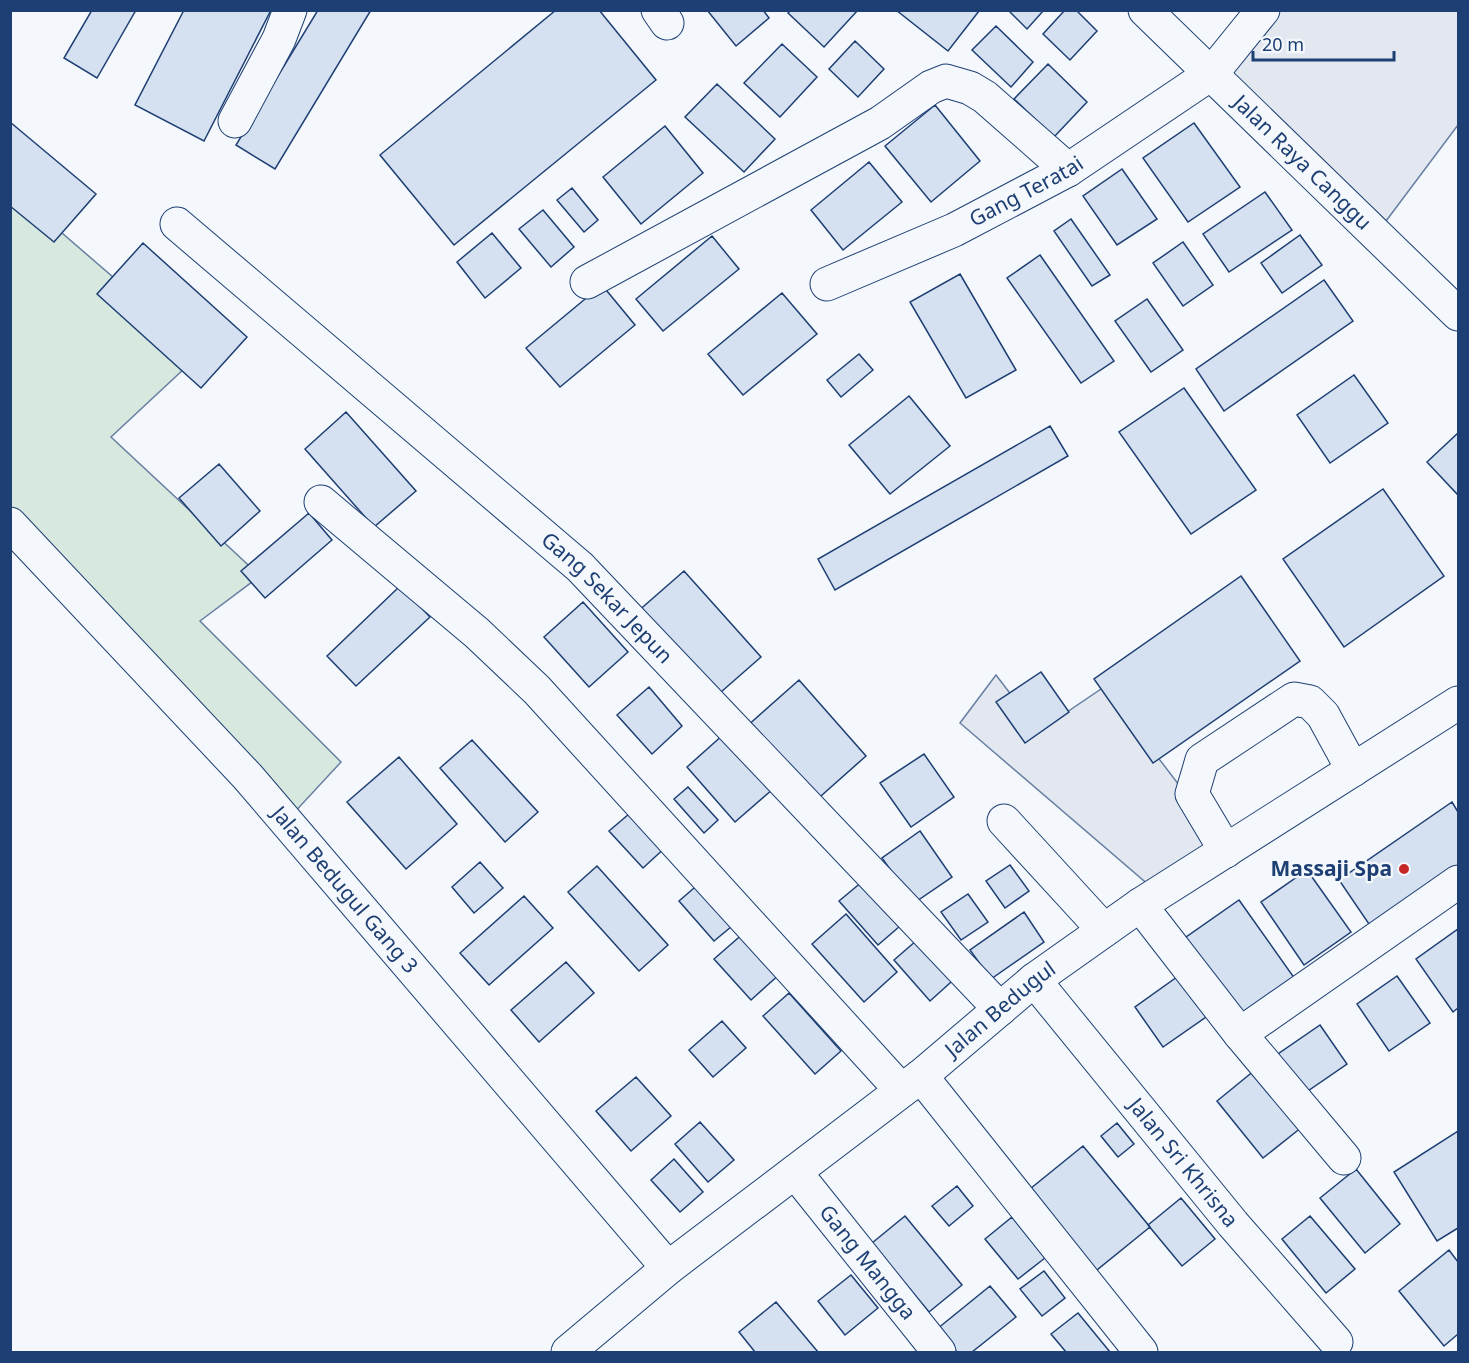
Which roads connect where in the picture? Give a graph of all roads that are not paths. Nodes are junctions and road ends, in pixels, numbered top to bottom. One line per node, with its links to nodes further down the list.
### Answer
1 (290, 10): 5 (street)
2 (1145, 10): 4 (street, Jalan Raya Canggu)
3 (1263, 10): 4 (street, Gang Teratai)
4 (1212, 73): 6 (street, Gang Teratai); 10 (street, Jalan Raya Canggu)
5 (235, 122)
6 (1068, 170): 8 (street); 9 (street, Gang Teratai)
7 (177, 224): 21 (street, Gang Sekar Jepun)
8 (587, 282)
9 (828, 284)
10 (1458, 314)
11 (321, 502): 23 (street)
12 (10, 524): 26 (street, Jalan Bedugul Gang 3)
13 (1458, 703): 14 (street, Jalan Bedugul)
14 (1353, 770): 16 (street, Jalan Bedugul); 16 (street)
15 (1004, 821): 19 (street)
16 (1226, 850): 18 (street, Jalan Bedugul)
17 (1458, 882): 22 (street)
18 (1140, 905): 19 (street, Jalan Bedugul); 22 (street)
19 (1104, 930): 20 (street, Jalan Bedugul)
20 (1034, 980): 21 (street, Jalan Bedugul); 27 (street, Jalan Sri Khrisna)
21 (1000, 1009): 23 (street, Jalan Bedugul)
22 (1240, 1034): 24 (street)
23 (911, 1083): 25 (street, Jalan Bedugul); 30 (street)
24 (1344, 1158)
25 (795, 1172): 26 (street, Jalan Bedugul); 29 (street, Gang Mangga)
26 (668, 1268): 28 (street, Jalan Bedugul)
27 (1336, 1342)
28 (568, 1353)
29 (939, 1353)
30 (1141, 1353)

